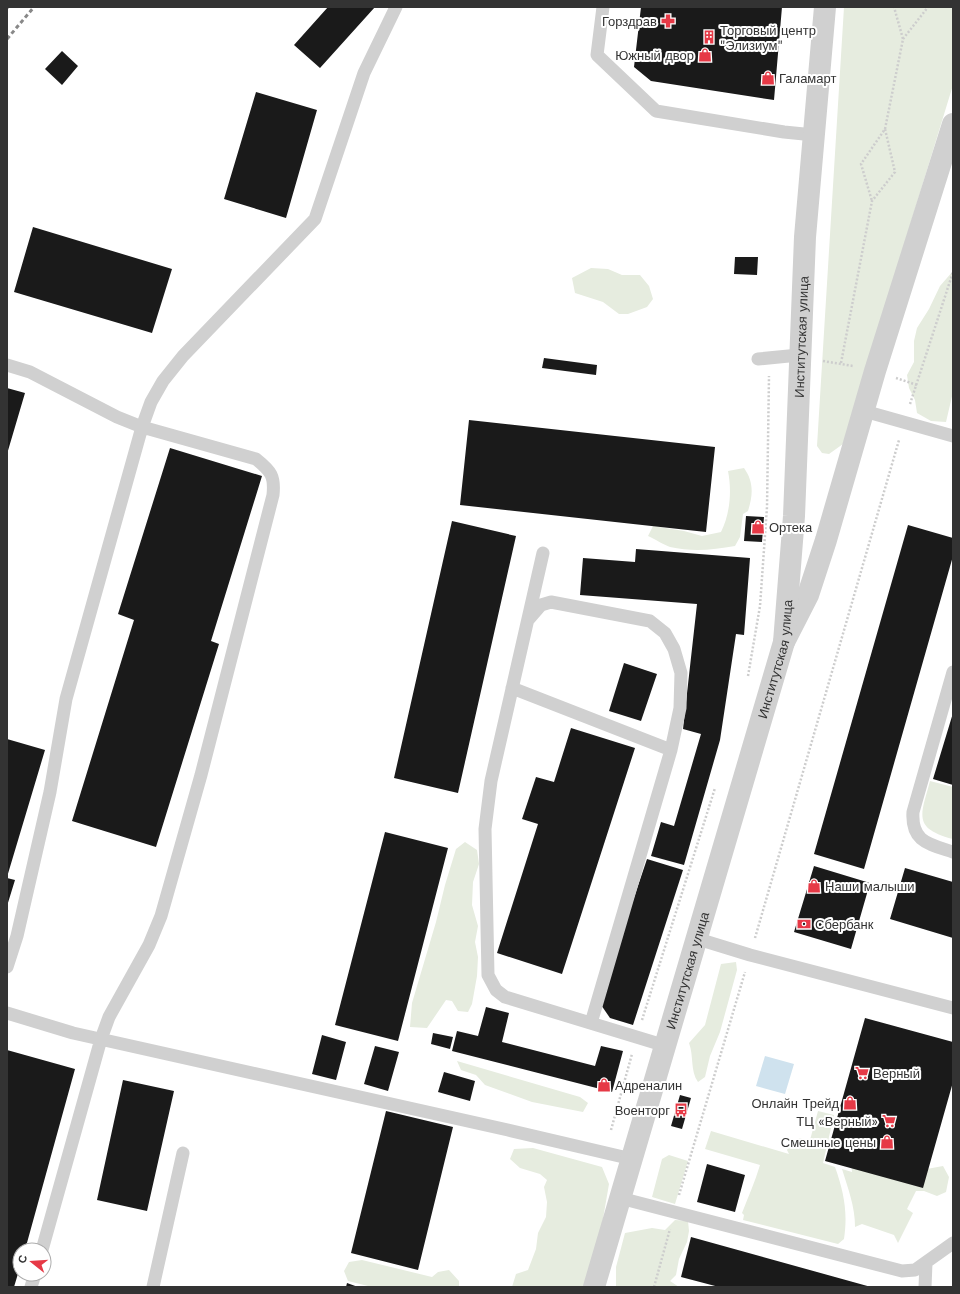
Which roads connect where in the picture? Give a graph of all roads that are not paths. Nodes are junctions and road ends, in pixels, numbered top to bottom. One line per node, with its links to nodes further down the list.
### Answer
1 (396, 7): 10 (lane)
2 (603, 7): 5 (lane)
3 (825, 7): 5 (street, Институтская улица)
4 (953, 124): 9 (street)
5 (814, 135): 6 (street, Институтская улица)
6 (799, 355): 7 (lane); 14 (street, Институтская улица)
7 (764, 358)
8 (7, 365): 10 (lane)
9 (864, 411): 11 (lane); 14 (street)
10 (142, 428): 20 (lane); 24 (lane)
11 (953, 436)
12 (543, 553): 13 (lane)
13 (527, 622): 16 (lane); 17 (lane)
14 (784, 642): 19 (street, Институтская улица)
15 (953, 672): 18 (lane)
16 (512, 688): 17 (lane); 23 (lane)
17 (671, 750): 23 (lane)
18 (953, 852)
19 (698, 939): 21 (lane); 25 (street, Институтская улица)
20 (7, 968)
21 (953, 1008)
22 (7, 1013): 24 (lane)
23 (591, 1024): 25 (lane)
24 (101, 1039): 27 (lane); 29 (lane)
25 (666, 1046): 27 (street, Институтская улица)
26 (183, 1153): 32 (lane)
27 (632, 1159): 28 (street, Институтская улица)
28 (620, 1198): 31 (lane); 33 (street, Институтская улица)
29 (44, 1242)
30 (953, 1243): 31 (lane)
31 (926, 1263): 34 (lane)
32 (153, 1287)
33 (594, 1287)
34 (925, 1287)

